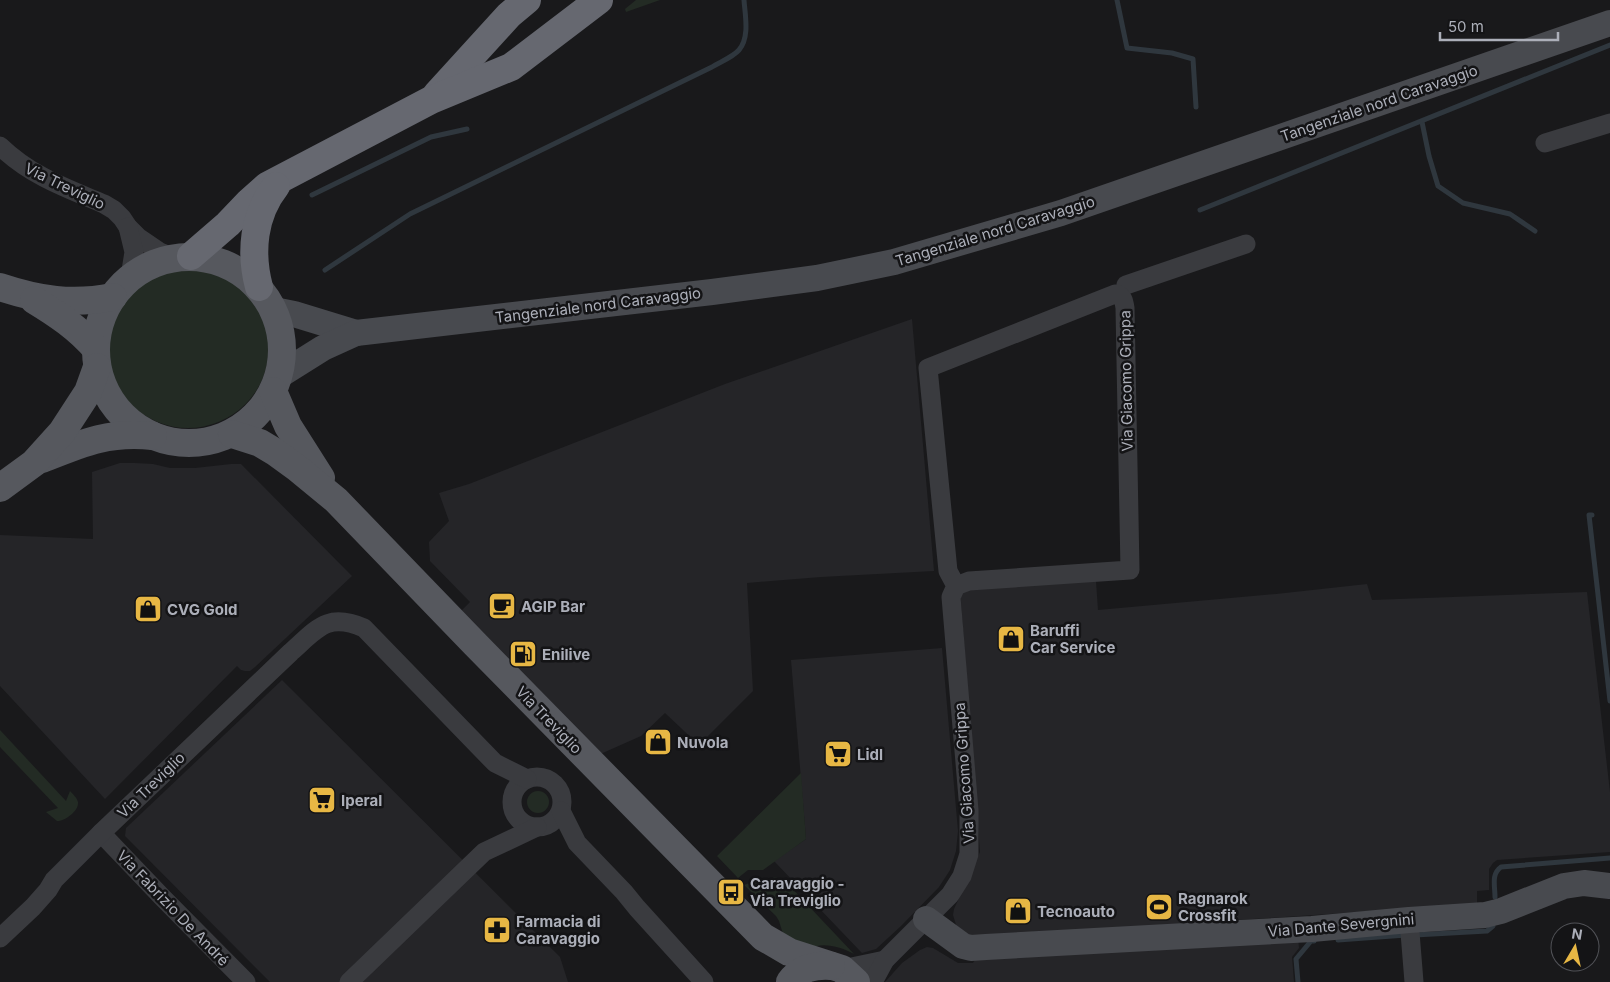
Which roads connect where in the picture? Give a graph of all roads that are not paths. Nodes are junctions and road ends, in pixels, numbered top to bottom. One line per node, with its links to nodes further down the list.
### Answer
1 (527, 0): 4 (highway)
2 (599, 0): 4 (highway)
3 (1610, 24): 18 (main road, Tangenziale nord Caravaggio)
4 (431, 100): 8 (highway)
5 (1610, 123): 6 (street)
6 (1545, 143)
7 (0, 146): 9 (street, Via Treviglio)
8 (284, 177): 11 (highway); 15 (highway)
9 (128, 227): 11 (street, Via Treviglio); 14 (street, Via Treviglio)
10 (1246, 244): 12 (street)
11 (183, 257): 14 (main road); 15 (main road)
12 (1126, 285)
13 (0, 287): 16 (main road)
14 (121, 287): 16 (main road); 19 (main road)
15 (259, 287): 17 (main road)
16 (28, 296): 19 (main road)
17 (274, 310): 18 (main road, Tangenziale nord Caravaggio); 20 (main road)
18 (356, 333): 20 (main road, Tangenziale nord Caravaggio)
19 (97, 358): 22 (main road); 23 (main road)
20 (276, 383): 21 (main road); 25 (main road, Via Treviglio)
21 (232, 434): 22 (main road); 25 (main road, Via Treviglio)
22 (153, 436): 23 (main road)
23 (34, 463): 24 (main road)
24 (0, 488)
25 (336, 500): 39 (main road, Via Treviglio)
26 (956, 586): 26 (street, Via Giacomo Grippa); 36 (street, Via Giacomo Grippa)
27 (495, 763): 28 (street); 29 (street); 32 (street, Via Treviglio)
28 (527, 780): 29 (street); 30 (street)
29 (512, 803): 31 (street); 34 (street)
30 (561, 811): 31 (street); 33 (street)
31 (541, 827): 33 (street); 34 (street)
32 (101, 833): 38 (street, Via Treviglio); 42 (street, Via Fabrizio De André)
33 (577, 843): 44 (street)
34 (502, 844): 43 (street)
35 (1610, 886): 37 (main road, Via Dante Severgnini)
36 (926, 919): 37 (main road, Via Dante Severgnini); 40 (street, Via Giacomo Grippa)
37 (1410, 930): 48 (street)
38 (0, 938)
39 (764, 938): 41 (main road); 45 (main road)
40 (884, 960): 41 (street); 47 (street, Via Giacomo Grippa)
41 (843, 972): 46 (main road)
42 (246, 982)
43 (349, 982)
44 (704, 982)
45 (778, 982)
46 (790, 982)
47 (873, 982)
48 (1414, 982)

